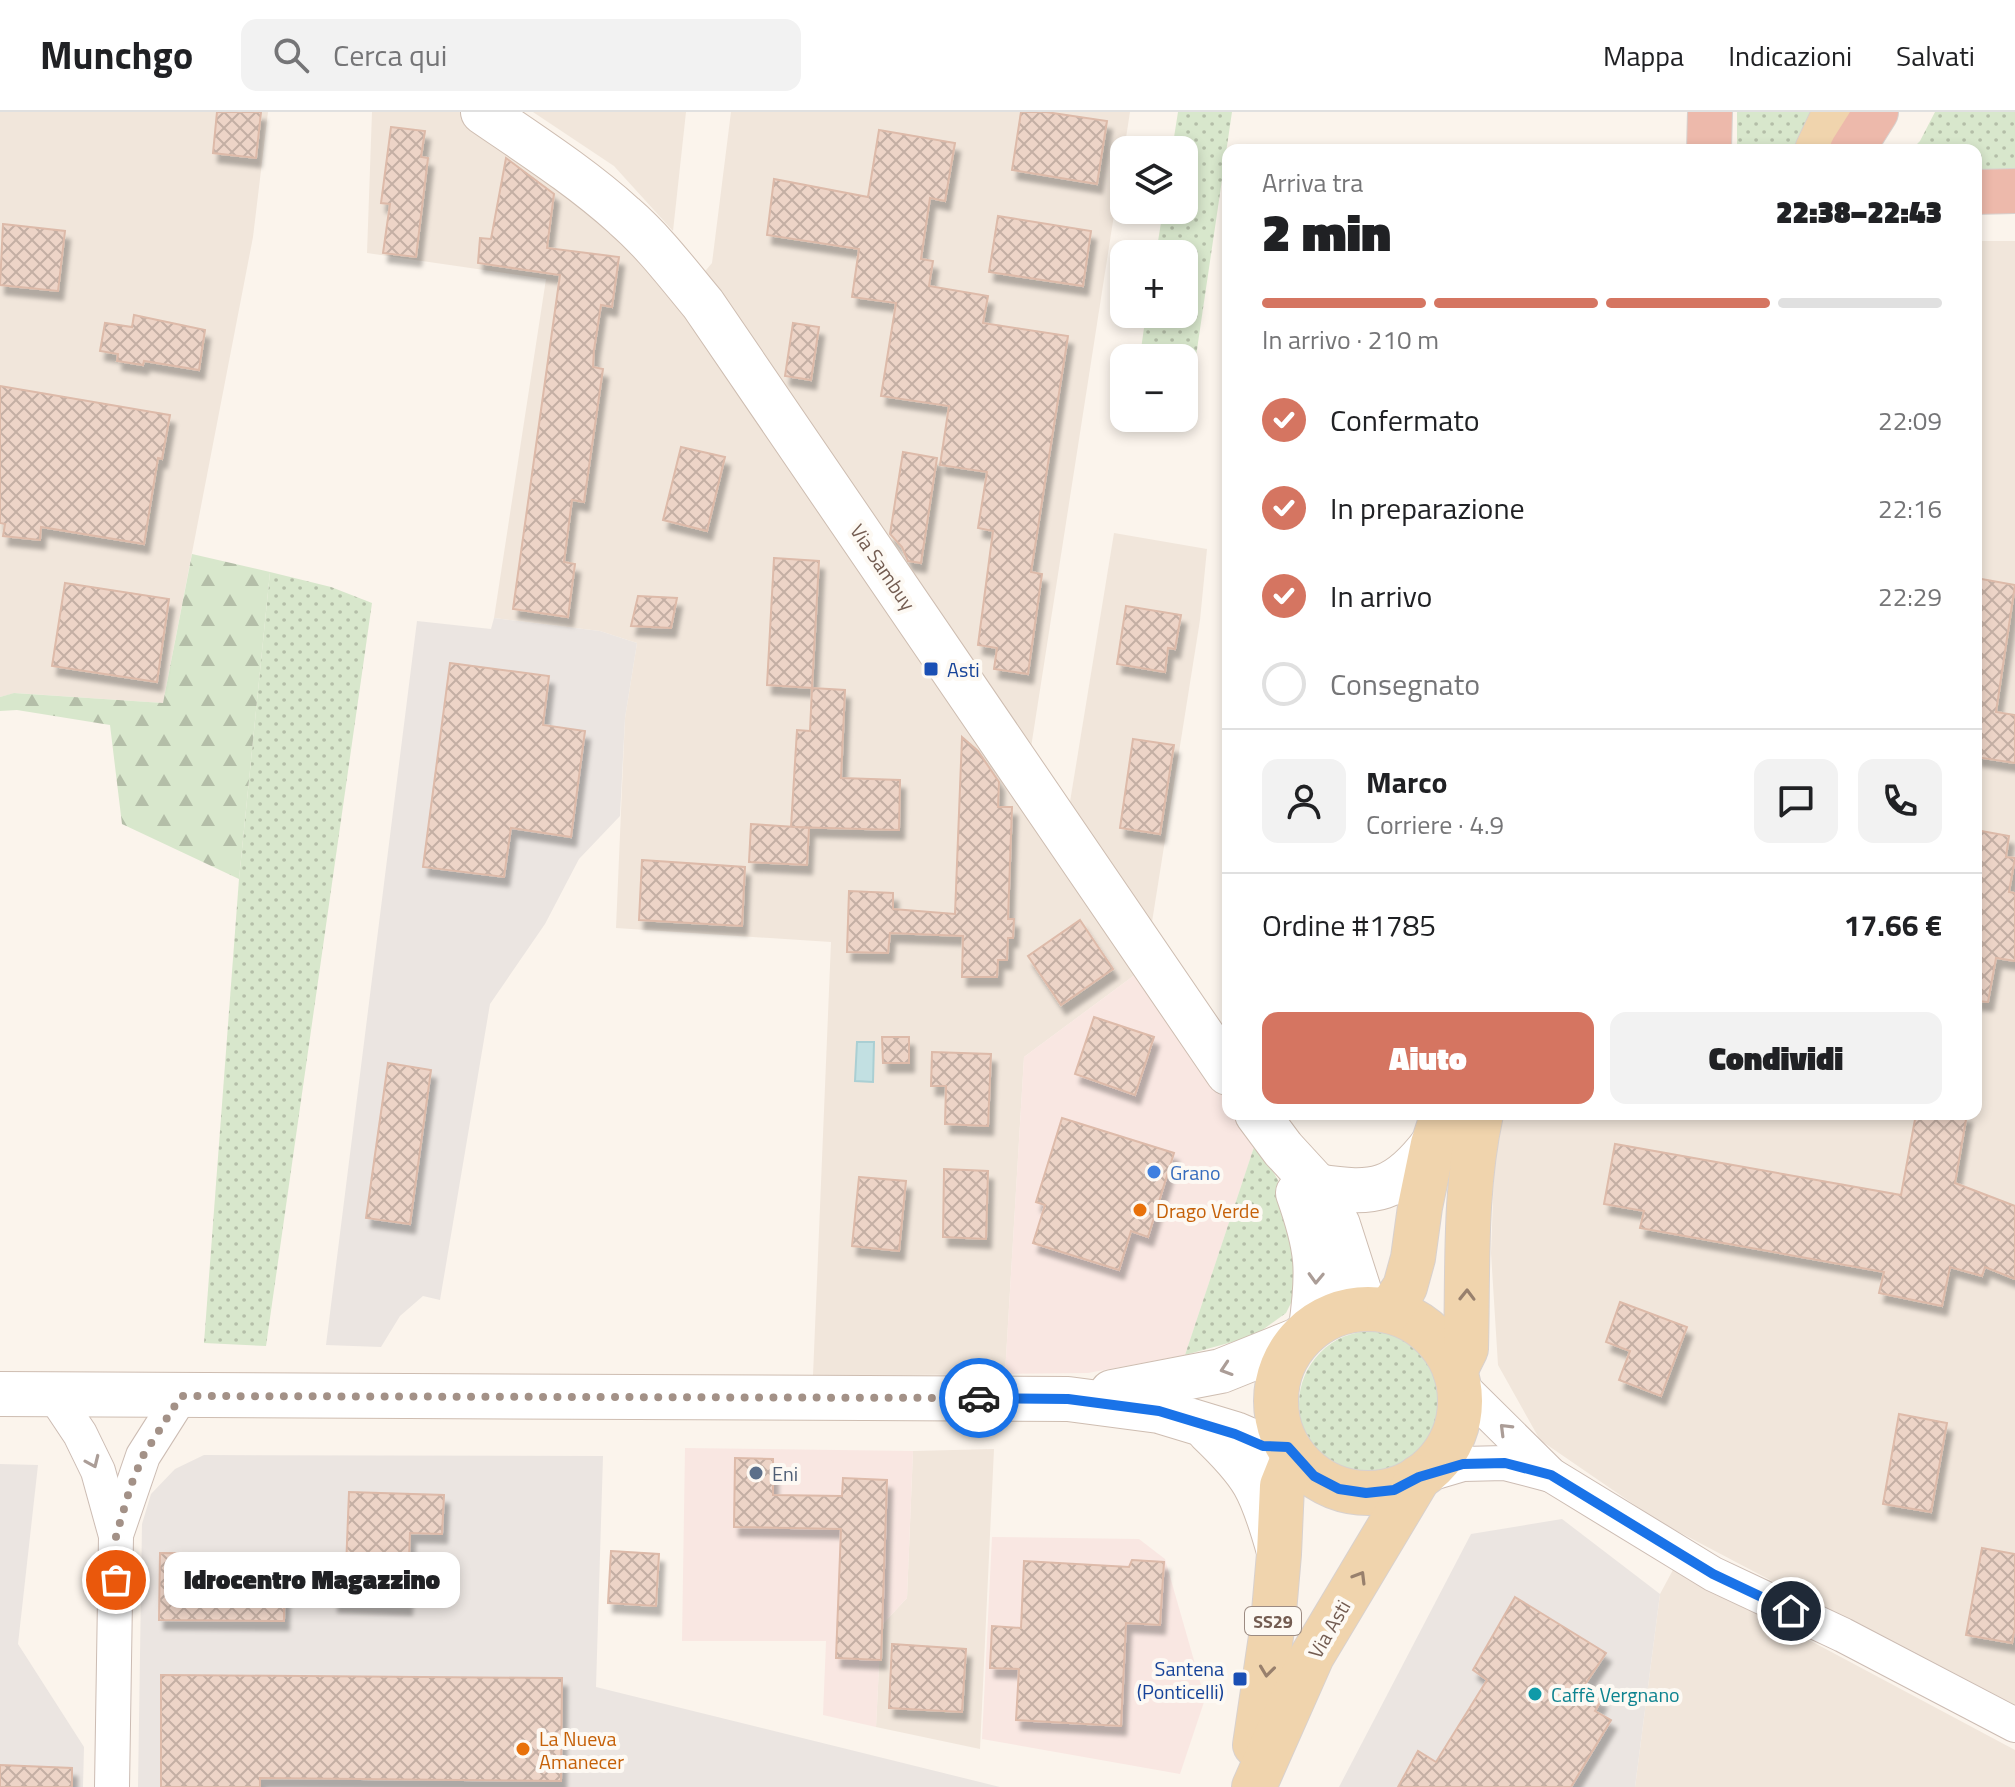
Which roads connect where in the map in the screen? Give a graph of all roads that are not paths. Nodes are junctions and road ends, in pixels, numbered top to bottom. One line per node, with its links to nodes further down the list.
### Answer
1 (483, 112): 12 (street, Via Sambuy)
2 (1710, 112): 6 (highway)
3 (1835, 112): 7 (main road)
4 (1866, 112): 8 (main road)
5 (1876, 112): 9 (highway)
6 (1709, 144)
7 (1820, 144)
8 (1853, 144)
9 (1854, 144)
10 (2015, 191): 11 (highway)
11 (1982, 192)
12 (1222, 1064)
13 (1261, 1120): 16 (street)
14 (1480, 1120): 20 (main road, one-way to 14)
15 (1438, 1129): 17 (street); 18 (main road)
16 (1283, 1149): 17 (street); 19 (street, one-way to 19)
17 (1317, 1186): 18 (street)
18 (1377, 1310): 19 (main road); 20 (main road)
19 (1304, 1334): 24 (street, one-way to 24); 26 (main road)
20 (1456, 1377): 27 (street, one-way to 20); 28 (main road)
21 (0, 1394): 22 (street)
22 (54, 1395): 23 (street); 29 (street, one-way to 29)
23 (181, 1396): 24 (street); 29 (street)
24 (1068, 1399): 25 (street)
25 (1202, 1423): 26 (street); 30 (street)
26 (1291, 1452): 28 (main road); 30 (main road, SS29)
27 (1551, 1475): 28 (street); 31 (street)
28 (1419, 1477): 34 (main road, Via Asti / SS29, one-way to 28)
29 (116, 1536): 32 (street)
30 (1279, 1554): 33 (main road, SS29, one-way to 33)
31 (2015, 1725)
32 (112, 1787)
33 (1247, 1787)
34 (1254, 1787)

